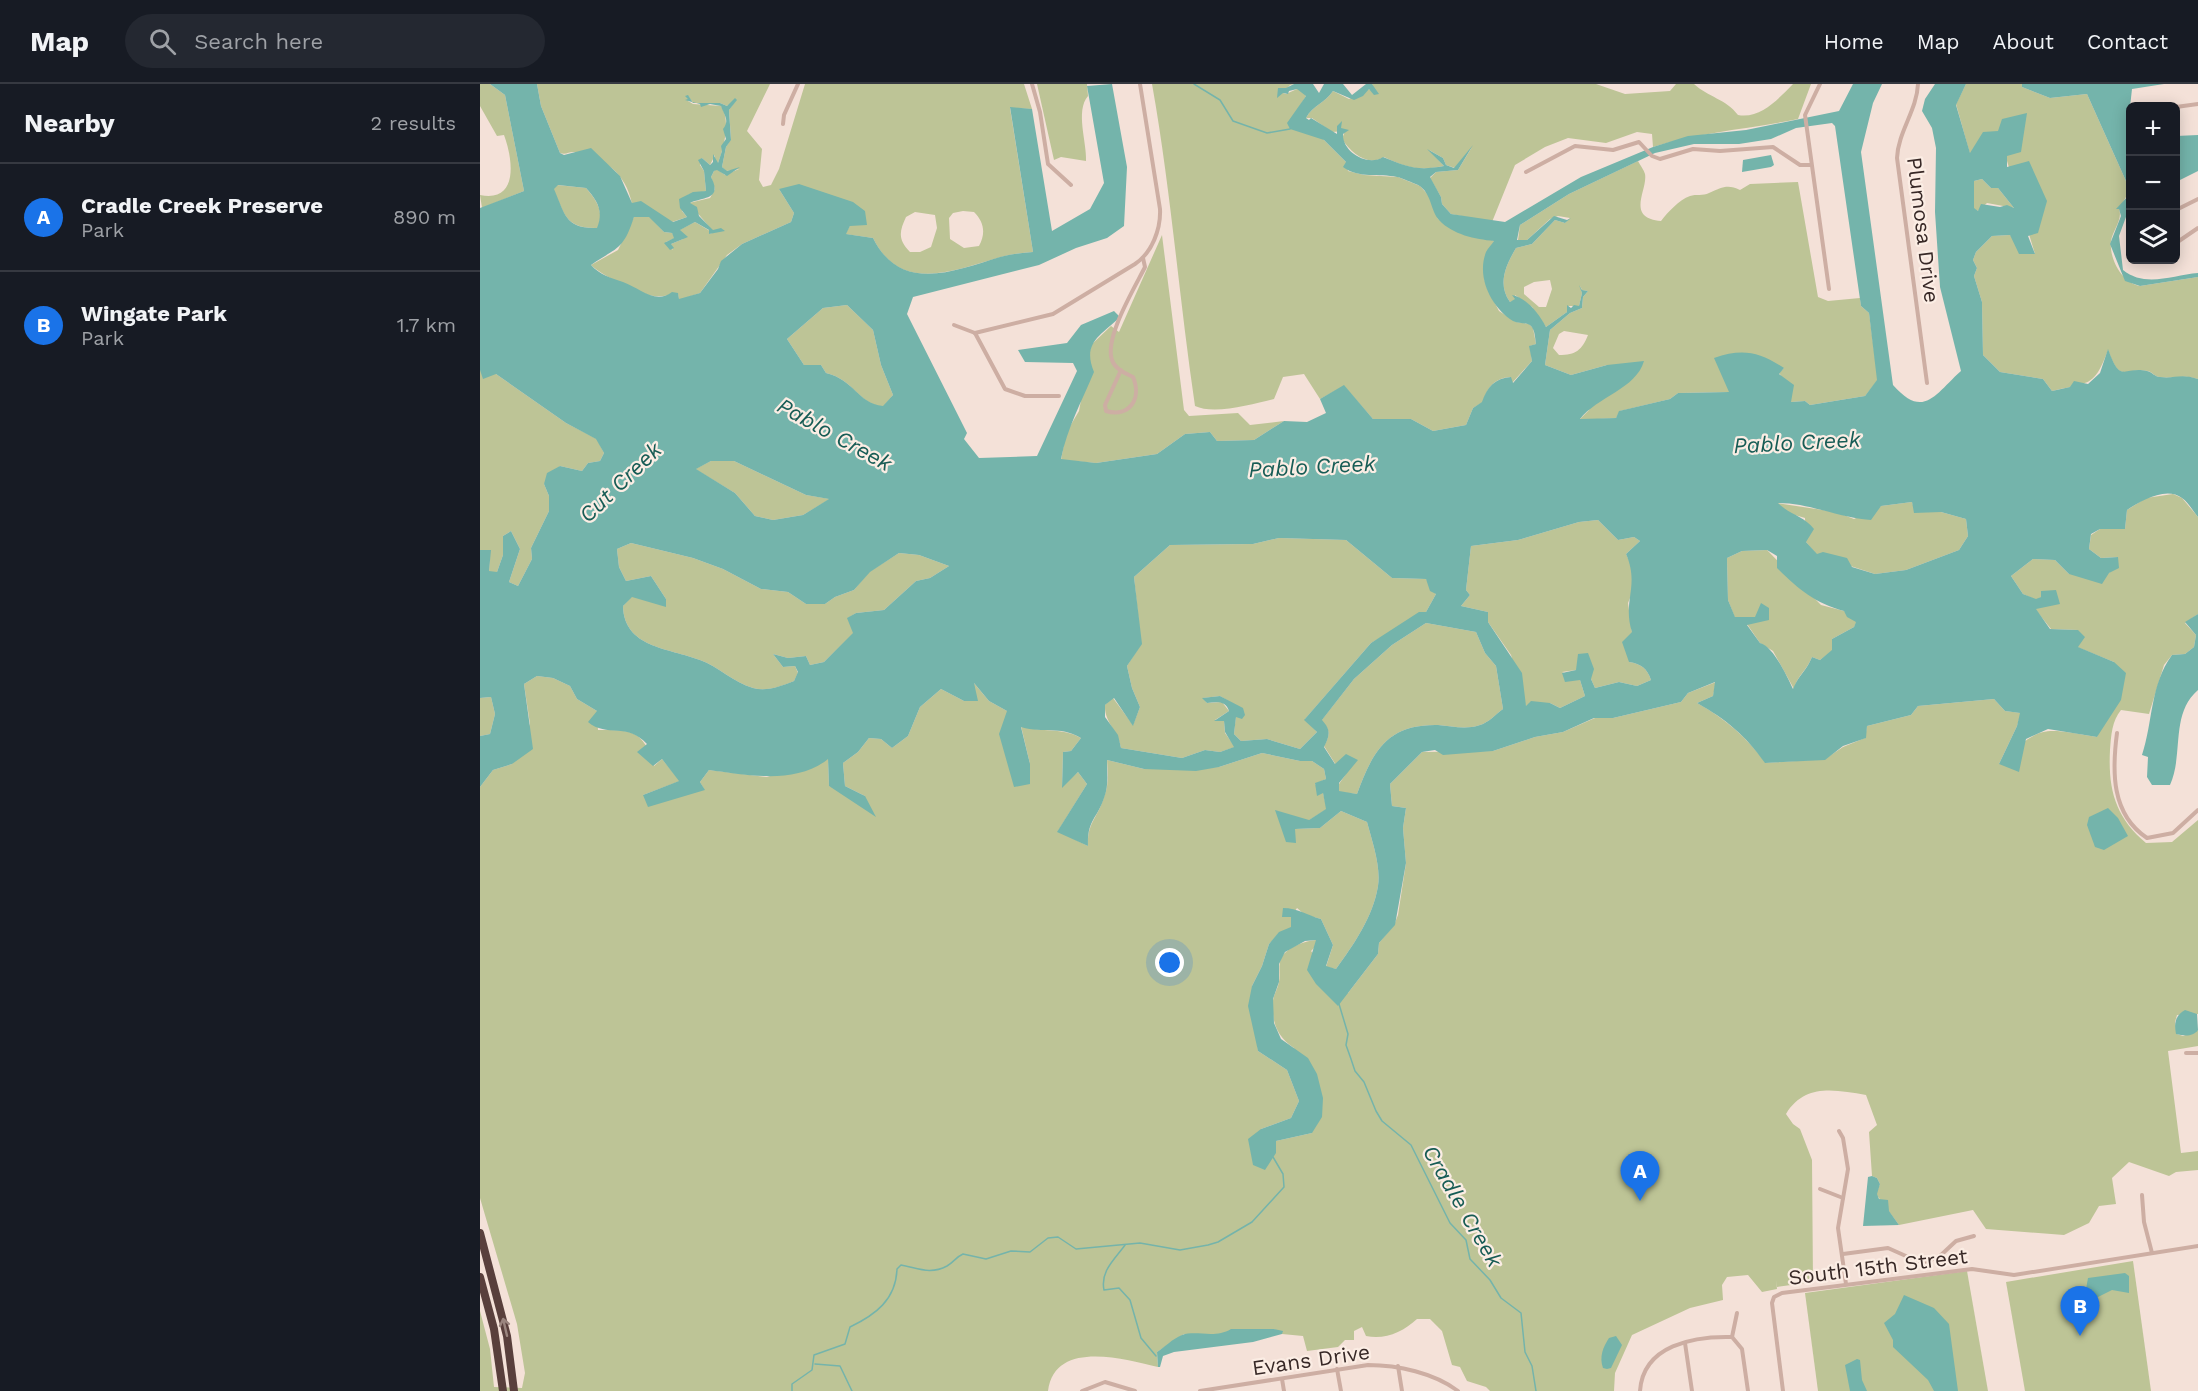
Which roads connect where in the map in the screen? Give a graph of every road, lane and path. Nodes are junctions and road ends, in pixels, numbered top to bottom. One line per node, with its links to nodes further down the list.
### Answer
1 (798, 84): 8 (street)
2 (1032, 84): 11 (street)
3 (1140, 84): 16 (street)
4 (1820, 84): 9 (street)
5 (1918, 84): 21 (street, Plumosa Drive)
6 (2198, 104): 7 (street)
7 (2180, 106)
8 (783, 124)
9 (1811, 165): 10 (street); 17 (street)
10 (1526, 172)
11 (1071, 185)
12 (2198, 199): 13 (street)
13 (2180, 208)
14 (2198, 228): 15 (street)
15 (2180, 240)
16 (1143, 258): 19 (street); 20 (street)
17 (1828, 289)
18 (954, 325): 19 (street)
19 (975, 333): 22 (street)
20 (1121, 370): 20 (street)
21 (1927, 382)
22 (1059, 396)
23 (2117, 733): 24 (street)
24 (2198, 810)
25 (2186, 1053): 26 (street)
26 (2198, 1053)
27 (1839, 1131): 30 (street)
28 (1820, 1189): 30 (street)
29 (2142, 1195): 34 (street)
30 (1844, 1198): 35 (street)
31 (480, 1233): 45 (highway, one-way to 31)
32 (1974, 1236): 35 (street)
33 (2198, 1246): 34 (street, South 15th Street)
34 (2152, 1253): 37 (street, South 15th Street)
35 (1843, 1254): 37 (street)
36 (480, 1276): 44 (highway)
37 (1846, 1284): 56 (street, South 15th Street)
38 (1737, 1313): 39 (street)
39 (1732, 1337): 40 (street); 55 (street)
40 (1685, 1343): 53 (street); 54 (street)
41 (1398, 1366): 42 (street, Evans Drive); 46 (street, Evans Drive); 52 (street)
42 (1337, 1370): 43 (street, Evans Drive); 51 (street)
43 (1282, 1379): 49 (street, Evans Drive); 50 (street)
44 (502, 1387)
45 (514, 1388)
46 (1458, 1390)
47 (1083, 1391): 48 (street)
48 (1135, 1391)
49 (1200, 1391)
50 (1284, 1391)
51 (1341, 1391)
52 (1402, 1391)
53 (1640, 1391)
54 (1692, 1391)
55 (1748, 1391)
56 (1783, 1391)

